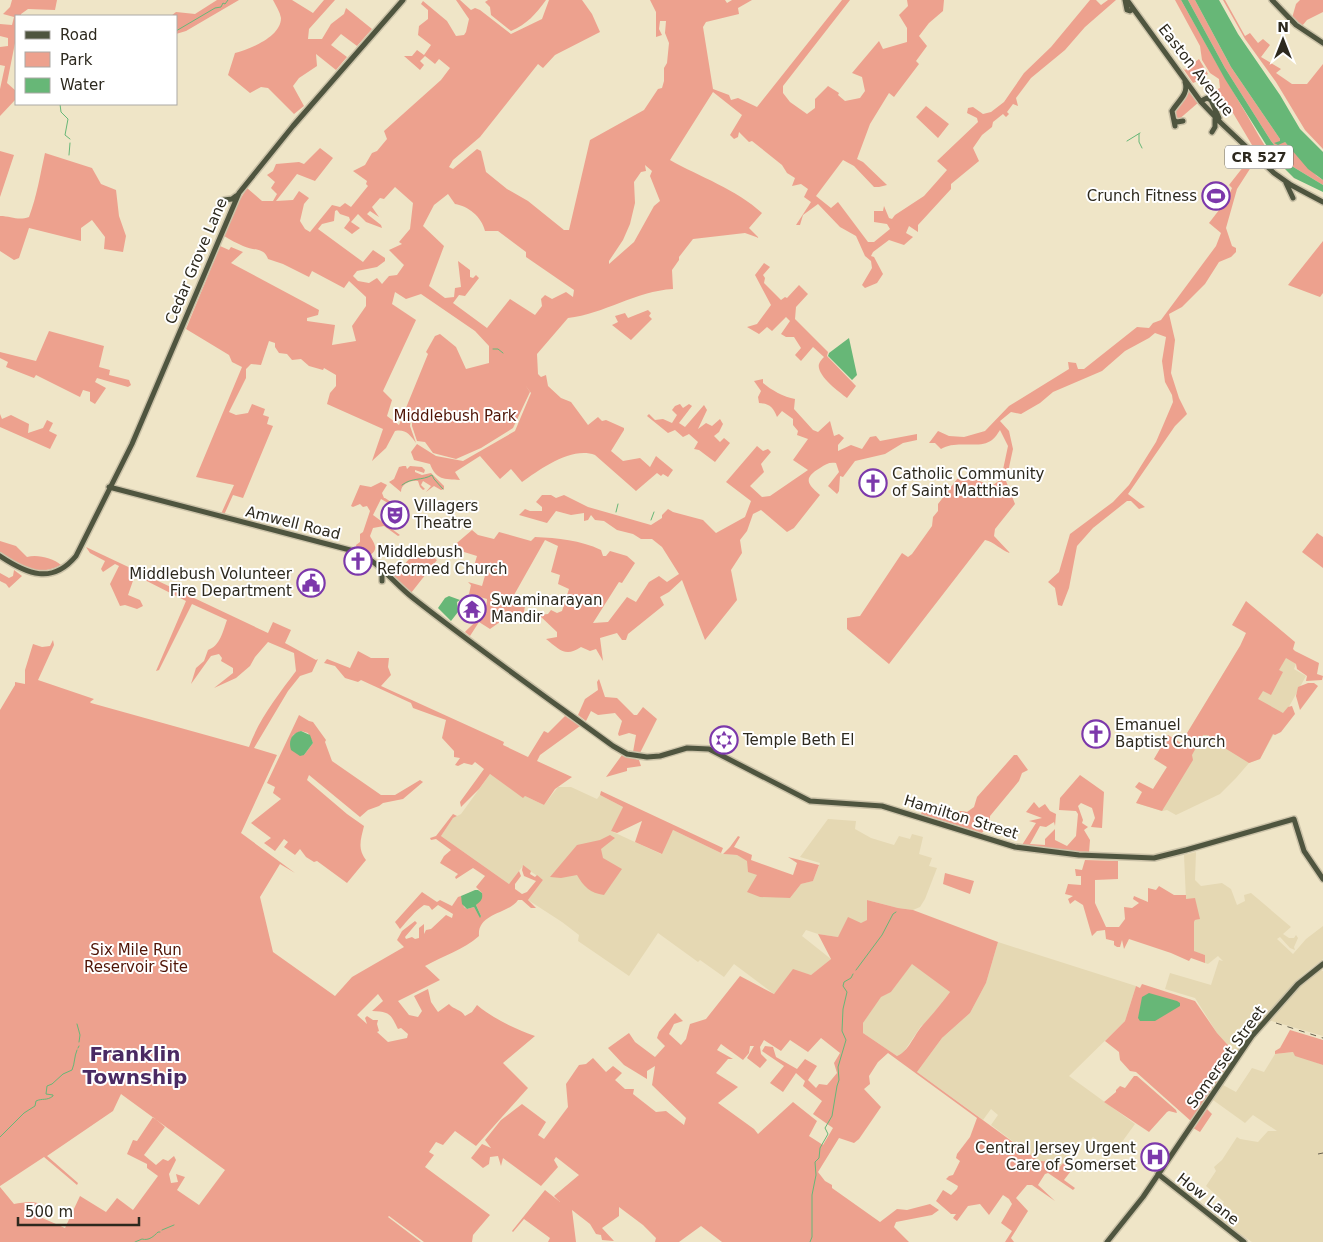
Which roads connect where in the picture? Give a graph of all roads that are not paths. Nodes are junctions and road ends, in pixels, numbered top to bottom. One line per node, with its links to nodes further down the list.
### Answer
1 (403, 0): 10 (main road, Cedar Grove Lane)
2 (1127, 0): 5 (main road, Easton Avenue / CR 527); 13 (main road, Easton Avenue / CR 527)
3 (1272, 0): 4 (main road)
4 (1323, 43)
5 (1180, 72): 6 (main road, Easton Avenue / CR 527); 7 (main road)
6 (1212, 114): 8 (main road, Easton Avenue / CR 527); 8 (main road)
7 (1183, 121)
8 (1226, 128): 9 (main road, Easton Avenue / CR 527)
9 (1284, 181): 11 (main road); 13 (main road, Easton Avenue / CR 527)
10 (237, 196): 12 (main road); 14 (main road, Cedar Grove Lane)
11 (1293, 198)
12 (224, 200)
13 (1323, 200)
14 (114, 479): 15 (main road, Cedar Grove Lane); 16 (main road)
15 (109, 487): 16 (main road, Amwell Road); 17 (main road)
16 (124, 491): 17 (main road); 19 (main road, Amwell Road)
17 (100, 507): 18 (main road)
18 (0, 556)
19 (382, 570): 20 (main road); 21 (main road, Amwell Road)
20 (382, 581)
21 (630, 755): 22 (main road, Hamilton Street)
22 (1323, 879)
23 (1323, 964): 24 (main road, Somerset Street)
24 (1158, 1174): 25 (main road, Somerset Street); 26 (main road, How Lane)
25 (1107, 1242)
26 (1244, 1242)

